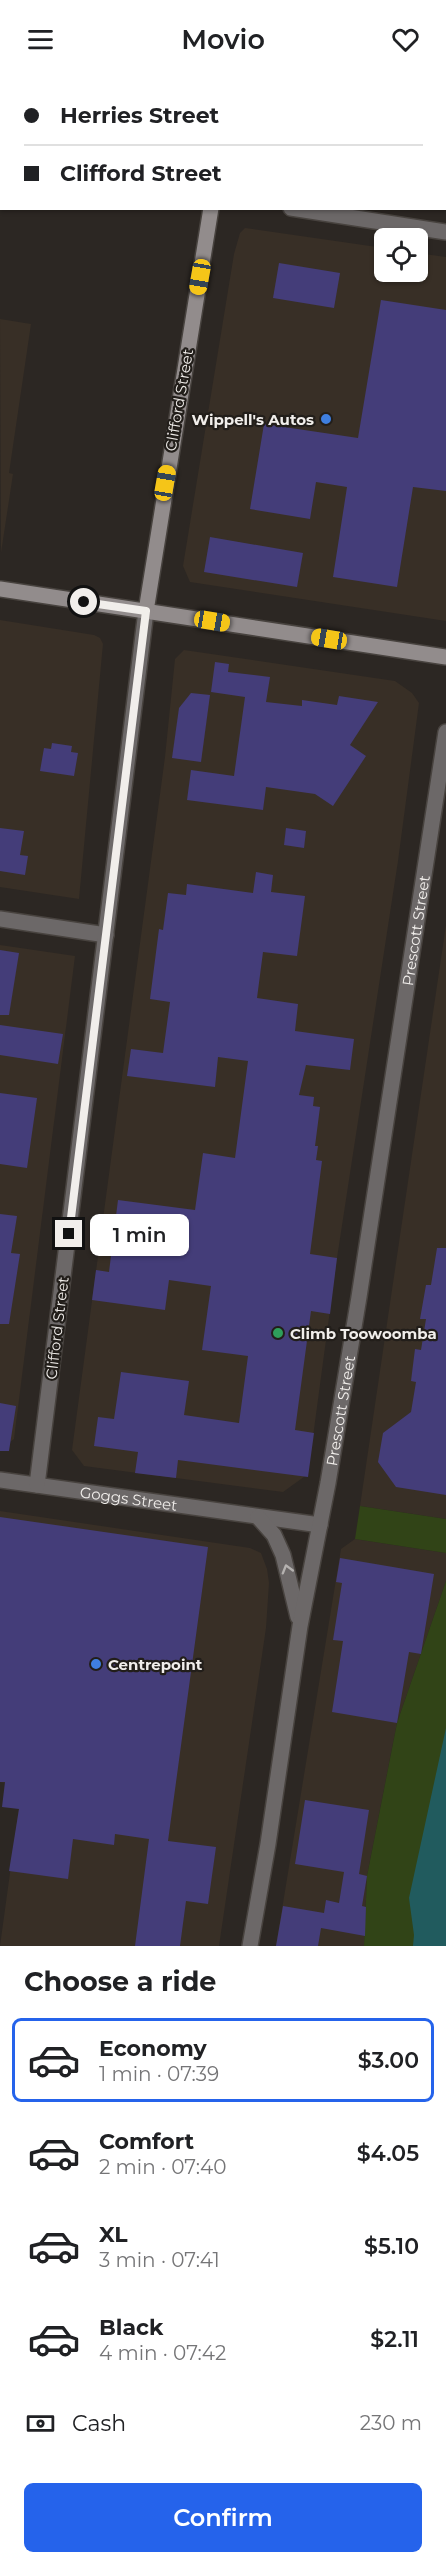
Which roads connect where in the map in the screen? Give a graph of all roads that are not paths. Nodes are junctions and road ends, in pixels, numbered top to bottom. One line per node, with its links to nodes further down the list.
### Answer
1 (212, 210): 5 (main road, Clifford Street)
2 (304, 210): 3 (street)
3 (446, 232)
4 (0, 589): 5 (main road)
5 (146, 611): 6 (main road); 9 (street, Clifford Street)
6 (446, 657)
7 (446, 732): 13 (street, Prescott Street)
8 (0, 919): 9 (street)
9 (106, 935): 11 (street, Clifford Street)
10 (0, 1480): 11 (street, Goggs Street)
11 (37, 1485): 12 (street, Goggs Street)
12 (258, 1517): 13 (street, Goggs Street); 14 (street, one-way to 12)
13 (320, 1525): 14 (street, Prescott Street)
14 (300, 1626): 15 (street, Prescott Street)
15 (250, 1946)

